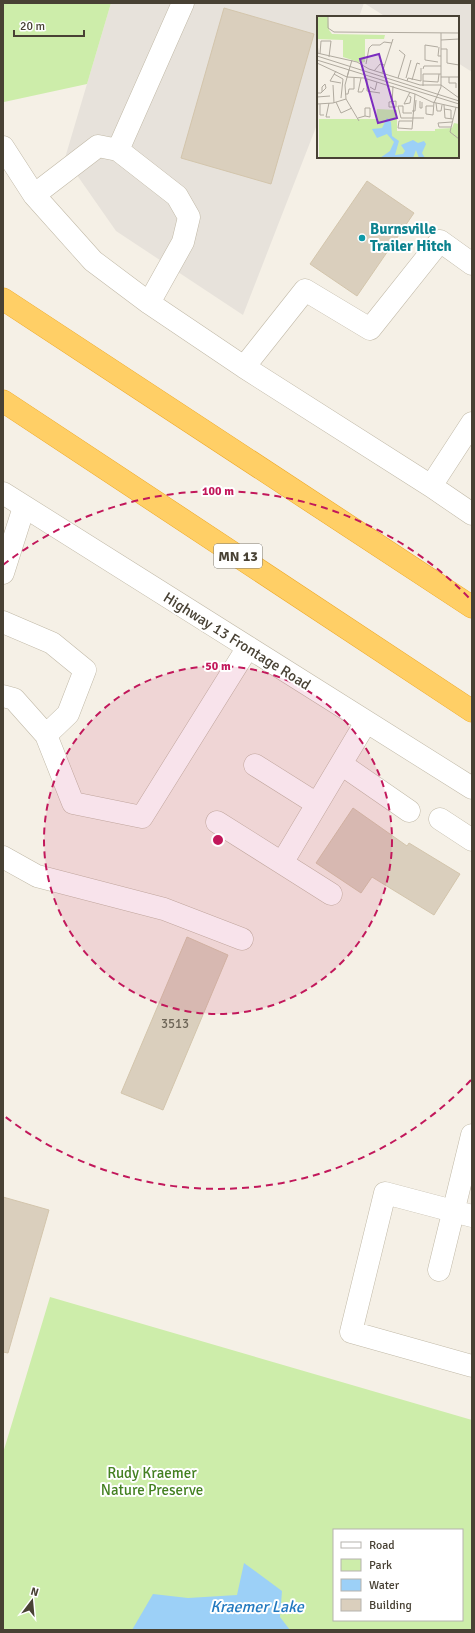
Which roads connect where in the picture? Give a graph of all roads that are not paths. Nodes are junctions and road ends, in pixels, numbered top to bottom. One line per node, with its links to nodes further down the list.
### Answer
1 (183, 3): 3 (street)
2 (3, 147): 4 (street)
3 (118, 150): 4 (street); 7 (street)
4 (34, 195): 7 (street)
5 (472, 264): 8 (street)
6 (3, 298): 16 (highway)
7 (149, 303): 8 (street)
8 (244, 367): 11 (street)
9 (3, 401): 20 (highway, MN 13)
10 (472, 423): 11 (street)
11 (431, 486): 14 (street)
12 (3, 494): 13 (street, Highway 13 Frontage Road)
13 (24, 507): 15 (street); 18 (street, Highway 13 Frontage Road)
14 (472, 514)
15 (3, 573)
16 (472, 607)
17 (3, 622): 22 (street)
18 (248, 648): 21 (street, Highway 13 Frontage Road); 22 (street)
19 (3, 696): 22 (street)
20 (472, 711)
21 (366, 722): 24 (street); 25 (street, Highway 13 Frontage Road)
22 (46, 735)
23 (255, 764): 26 (street)
24 (341, 764): 26 (street); 27 (street)
25 (472, 788)
26 (317, 804): 32 (street)
27 (409, 811)
28 (440, 819): 30 (street)
29 (217, 822): 32 (street)
30 (472, 840)
31 (3, 857): 34 (street)
32 (282, 863): 33 (street)
33 (331, 894)
34 (242, 939)
35 (472, 1135): 36 (street)
36 (463, 1214): 37 (street); 38 (street)
37 (439, 1270)
38 (472, 1366)

